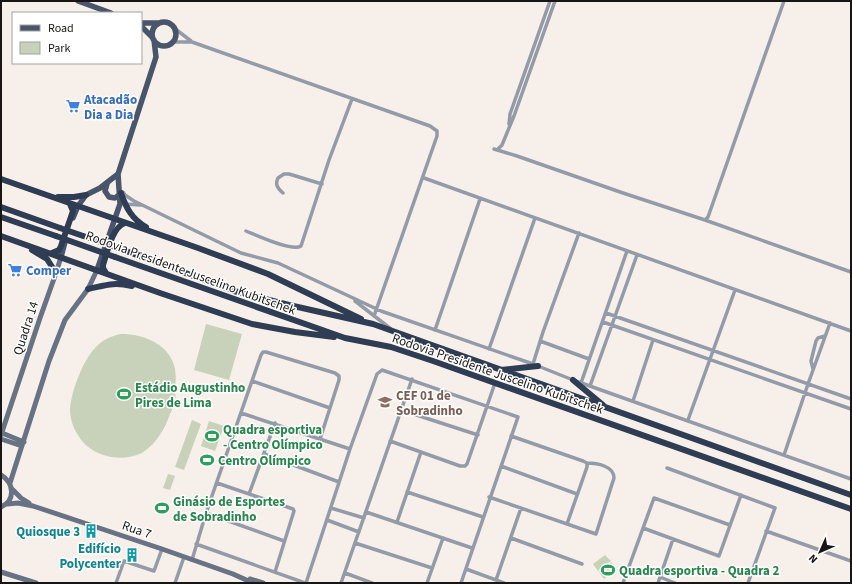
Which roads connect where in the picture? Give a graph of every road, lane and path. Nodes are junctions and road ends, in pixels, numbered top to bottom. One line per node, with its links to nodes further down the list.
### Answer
1 (78, 1): 5 (main road)
2 (550, 1): 16 (street)
3 (555, 1): 16 (street)
4 (784, 1): 38 (street)
5 (108, 12)
6 (159, 23): 7 (main road); 9 (main road); 10 (main road)
7 (142, 24)
8 (142, 25): 10 (main road)
9 (174, 28): 11 (main road); 12 (street)
10 (153, 39): 13 (main road); 14 (main road)
11 (172, 42): 12 (street); 13 (main road)
12 (192, 42): 15 (street)
13 (166, 45): 14 (main road)
14 (156, 57): 17 (main road)
15 (352, 99): 18 (street); 21 (street)
16 (508, 130): 38 (street)
17 (118, 174): 20 (main road); 22 (main road)
18 (424, 178): 27 (street); 56 (street)
19 (1, 179): 26 (highway)
20 (107, 183): 23 (main road); 25 (main road)
21 (322, 184): 24 (street); 40 (street)
22 (120, 185): 23 (main road); 31 (street)
23 (120, 193): 29 (highway)
24 (283, 193)
25 (86, 195): 26 (highway); 30 (main road)
26 (50, 196): 28 (highway)
27 (480, 199): 36 (street); 64 (street)
28 (70, 204): 30 (highway); 45 (highway)
29 (122, 204): 31 (street); 37 (main road); 42 (highway)
30 (78, 206): 33 (highway); 34 (main road)
31 (146, 206): 55 (street)
32 (1, 207): 62 (highway, Rodovia Presidente Juscelino Kubitschek, bridge)
33 (84, 208): 34 (highway); 37 (highway)
34 (75, 213): 47 (main road)
35 (1, 217): 68 (highway, Rodovia Presidente Juscelino Kubitschek, bridge)
36 (535, 218): 41 (street); 71 (street)
37 (115, 219): 39 (highway); 48 (main road)
38 (705, 220): 49 (street)
39 (125, 223): 42 (highway); 51 (highway)
40 (246, 231)
41 (579, 233): 44 (street); 70 (street)
42 (158, 234): 62 (highway)
43 (1, 236): 45 (highway); 50 (highway)
44 (627, 252): 46 (street); 57 (street)
45 (52, 253): 47 (highway)
46 (636, 255): 53 (street); 59 (street)
47 (61, 256): 48 (highway); 50 (main road, Quadra 14)
48 (98, 270): 51 (highway); 52 (main road)
49 (851, 272)
50 (56, 273): 96 (main road, Quadra 14)
51 (106, 273): 54 (highway)
52 (88, 289): 54 (highway); 101 (main road)
53 (735, 290): 61 (street); 72 (street)
54 (160, 292): 68 (highway)
55 (351, 298): 56 (street); 58 (street)
56 (377, 309): 58 (street); 64 (street)
57 (606, 312): 59 (street); 60 (street)
58 (374, 316): 66 (street)
59 (615, 316): 63 (street); 72 (street)
60 (603, 322): 63 (street); 73 (street)
61 (830, 323): 65 (street); 67 (street)
62 (373, 324): 66 (highway, Rodovia Presidente Juscelino Kubitschek)
63 (612, 325): 69 (street); 84 (street)
64 (435, 330): 71 (street)
65 (851, 331)
66 (395, 333): 77 (highway, Rodovia Presidente Juscelino Kubitschek)
67 (825, 336): 76 (street); 76 (street)
68 (345, 338): 82 (highway, Rodovia Presidente Juscelino Kubitschek)
69 (653, 340): 74 (street); 87 (street)
70 (540, 341): 73 (street); 75 (street)
71 (489, 349): 75 (street)
72 (713, 350): 74 (street); 83 (street)
73 (589, 359): 81 (street)
74 (710, 359): 85 (street); 94 (street)
75 (535, 365): 77 (highway); 79 (street)
76 (813, 369): 83 (street)
77 (500, 370): 90 (highway, Rodovia Presidente Juscelino Kubitschek)
78 (412, 380): 88 (street); 91 (street); 102 (street)
79 (573, 380): 81 (street); 90 (highway)
80 (252, 381): 89 (street); 89 (street); 93 (street)
81 (581, 382): 84 (street)
82 (496, 383): 88 (street); 125 (highway, Rodovia Presidente Juscelino Kubitschek)
83 (808, 384): 85 (street); 86 (street)
84 (590, 386): 87 (street)
85 (805, 393): 92 (street); 105 (street)
86 (851, 399)
87 (633, 400): 94 (street)
88 (488, 406): 97 (street); 98 (street)
89 (330, 408): 99 (street)
90 (605, 408): 119 (highway, Rodovia Presidente Juscelino Kubitschek)
91 (401, 410): 97 (street); 100 (street)
92 (851, 410)
93 (241, 412): 95 (street); 113 (street)
94 (688, 420): 105 (street)
95 (275, 424): 99 (street); 104 (street)
96 (1, 435): 101 (main road)
97 (478, 435): 103 (street)
98 (511, 436): 106 (street); 107 (street)
99 (320, 439): 102 (street)
100 (390, 441): 103 (street); 127 (street)
101 (23, 444): 112 (main road)
102 (350, 448): 111 (street)
103 (421, 452): 115 (street)
104 (264, 454): 111 (street); 116 (street)
105 (784, 456): 110 (street)
106 (587, 463): 117 (street); 133 (street)
107 (500, 466): 117 (street); 120 (street)
108 (667, 468): 118 (street)
109 (1, 475): 112 (main road)
110 (851, 479)
111 (339, 482): 123 (street)
112 (10, 483): 114 (main road)
113 (217, 483): 116 (street); 128 (street)
114 (12, 489): 121 (main road); 122 (main road)
115 (408, 492): 129 (street); 132 (street)
116 (249, 494): 141 (street)
117 (577, 494): 133 (street)
118 (741, 495): 134 (street); 136 (street)
119 (851, 495)
120 (490, 497): 124 (street); 129 (street)
121 (4, 506): 122 (main road, Rua 7); 126 (main road)
122 (33, 506): 145 (main road, Rua 7)
123 (331, 508): 130 (street); 131 (street)
124 (521, 508): 133 (street); 139 (street)
125 (851, 509)
126 (1, 512)
127 (366, 512): 130 (street); 132 (street)
128 (206, 514): 141 (street); 143 (street)
129 (482, 517): 144 (street)
130 (364, 518): 137 (street)
131 (327, 520): 137 (street); 163 (street)
132 (397, 522): 138 (street)
133 (567, 524)
134 (730, 525): 135 (street); 140 (street)
135 (643, 528): 140 (street); 169 (street)
136 (766, 531): 148 (street); 172 (street)
137 (359, 532): 142 (street)
138 (443, 538): 144 (street); 150 (street)
139 (511, 538): 149 (street); 157 (street)
140 (673, 539): 156 (street)
141 (284, 541): 153 (street)
142 (355, 543): 150 (street); 154 (street)
143 (196, 544): 147 (street); 153 (street)
144 (472, 548): 151 (street)
145 (162, 549): 146 (main road, Rua 7); 159 (street)
146 (184, 557): 147 (main road, Rua 7); 160 (street)
147 (192, 560): 155 (main road, Rua 7)
148 (851, 561)
149 (582, 564)
150 (432, 568): 166 (street)
151 (466, 569): 157 (street); 167 (street)
152 (3, 572): 158 (main road)
153 (275, 572): 163 (street)
154 (345, 573): 164 (street); 165 (street)
155 (241, 577): 161 (main road, Rua 7); 162 (main road, Rua 7)
156 (660, 577): 170 (street); 171 (street)
157 (496, 580): 168 (street)
158 (36, 583)
159 (116, 583)
160 (175, 583)
161 (253, 583)
162 (263, 583)
163 (305, 583)
164 (341, 583)
165 (372, 583)
166 (427, 583)
167 (461, 583)
168 (504, 583)
169 (623, 583)
170 (658, 583)
171 (675, 583)
172 (748, 583)

